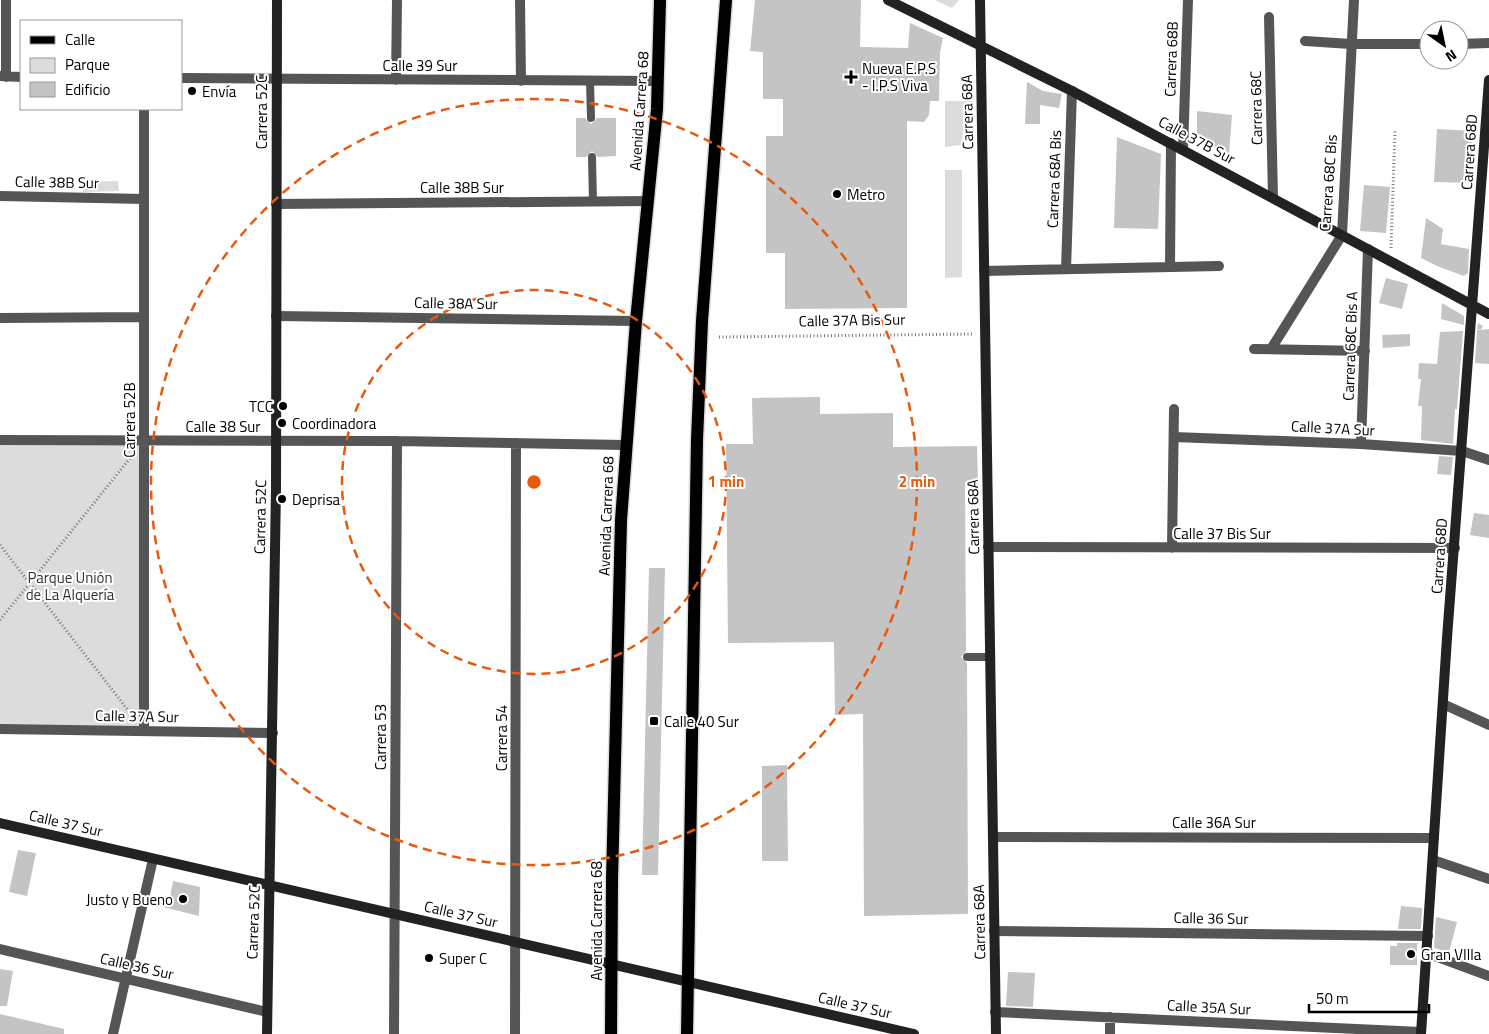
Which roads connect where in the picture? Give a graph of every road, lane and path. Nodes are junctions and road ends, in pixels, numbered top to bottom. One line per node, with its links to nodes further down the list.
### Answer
1 (6, 0): 18 (street)
2 (277, 0): 21 (street, Carrera 52C)
3 (397, 0): 22 (street)
4 (520, 0): 24 (street)
5 (660, 0): 26 (main road, Avenida Carrera 68)
6 (726, 0): 99 (main road)
7 (888, 0): 17 (street, Calle 37B Sur)
8 (980, 0): 17 (street, Carrera 68A)
9 (1188, 0): 33 (street, Carrera 68B)
10 (1354, 0): 13 (street, Carrera 68C Bis)
11 (1269, 17): 36 (street, Carrera 68C)
12 (1305, 41): 13 (street)
13 (1351, 44): 14 (street); 41 (street, Carrera 68C Bis)
14 (1419, 44)
15 (1469, 44): 16 (street)
16 (1489, 44)
17 (981, 46): 27 (street, Calle 37B Sur); 47 (street, Carrera 68A)
18 (3, 76): 19 (street)
19 (20, 77)
20 (182, 78): 21 (street, Calle 39 Sur)
21 (276, 79): 22 (street, Calle 39 Sur); 40 (street, Carrera 52C)
22 (396, 80): 24 (street, Calle 39 Sur)
23 (1489, 80): 28 (street, Carrera 68D)
24 (521, 81): 25 (street, Calle 39 Sur)
25 (590, 81): 26 (street, Calle 39 Sur); 30 (lane)
26 (658, 81): 38 (main road, Avenida Carrera 68)
27 (1072, 91): 32 (street, Calle 37B Sur); 46 (street, Carrera 68A Bis)
28 (1488, 97): 48 (street, Carrera 68D)
29 (144, 110): 37 (street, Carrera 52B)
30 (591, 118)
31 (1396, 131): 43 (path)
32 (1171, 143): 33 (street, Calle 37B Sur); 45 (street)
33 (1183, 150): 36 (street, Calle 37B Sur)
34 (592, 157): 39 (lane)
35 (0, 196): 37 (street, Calle 38B Sur)
36 (1273, 198): 41 (street, Calle 37B Sur)
37 (144, 199): 51 (street, Carrera 52B)
38 (648, 201): 39 (street, Calle 38B Sur); 53 (main road, Avenida Carrera 68)
39 (593, 202): 40 (street, Calle 38B Sur)
40 (276, 204): 50 (street, Carrera 52C)
41 (1342, 235): 42 (street, Calle 37B Sur); 57 (street, Carrera 68C Bis)
42 (1368, 249): 43 (street, Calle 37B Sur); 58 (street, Carrera 68C Bis A)
43 (1391, 261): 48 (street, Calle 37B Sur)
44 (1219, 266): 45 (street)
45 (1170, 267): 46 (street)
46 (1066, 269): 47 (street)
47 (984, 271): 54 (street, Carrera 68A)
48 (1473, 305): 49 (street, Calle 37B Sur); 68 (street, Carrera 68D)
49 (1489, 314)
50 (276, 316): 53 (street, Calle 38A Sur); 63 (street, Carrera 52C)
51 (144, 317): 52 (street); 62 (street, Carrera 52B)
52 (0, 318)
53 (636, 321): 67 (main road, Avenida Carrera 68)
54 (985, 334): 55 (path, Calle 37A Bis Sur); 71 (street, Carrera 68A)
55 (719, 336)
56 (1254, 349): 57 (street)
57 (1271, 349): 58 (street)
58 (1365, 351): 66 (street, Carrera 68C Bis A)
59 (1174, 409): 60 (street)
60 (1174, 437): 66 (street, Calle 37A Sur); 72 (street)
61 (0, 440): 62 (street, Calle 38 Sur)
62 (144, 440): 63 (street, Calle 38 Sur); 74 (path); 81 (street, Carrera 52B)
63 (276, 441): 64 (street, Calle 38 Sur); 82 (street, Carrera 52C)
64 (397, 441): 65 (street, Calle 38 Sur); 90 (street, Carrera 53)
65 (516, 443): 67 (street, Calle 38 Sur); 93 (street, Carrera 54)
66 (1361, 444): 68 (street, Calle 37A Sur)
67 (625, 445): 96 (main road, Avenida Carrera 68)
68 (1462, 451): 69 (street, Calle 37A Sur); 73 (street, Carrera 68D)
69 (1489, 460)
70 (0, 545): 74 (path)
71 (988, 547): 72 (street, Calle 37 Bis Sur); 77 (street, Carrera 68A)
72 (1172, 548): 73 (street, Calle 37 Bis Sur)
73 (1455, 548): 78 (street, Carrera 68D)
74 (29, 583): 75 (path); 81 (path)
75 (0, 620)
76 (967, 657): 77 (lane)
77 (990, 658): 84 (street, Carrera 68A)
78 (1444, 704): 79 (street); 85 (street, Carrera 68D)
79 (1489, 725)
80 (0, 728): 81 (street, Calle 37A Sur)
81 (144, 731): 82 (street, Calle 37A Sur)
82 (273, 733): 89 (street, Carrera 52C)
83 (0, 823): 86 (street, Calle 37 Sur)
84 (993, 837): 85 (street, Calle 36A Sur); 91 (street, Carrera 68A)
85 (1434, 838): 87 (street, Carrera 68D)
86 (153, 859): 89 (street, Calle 37 Sur); 98 (street)
87 (1433, 860): 88 (street); 92 (street, Carrera 68D)
88 (1489, 879)
89 (269, 885): 90 (street, Calle 37 Sur); 100 (street, Carrera 52C)
90 (394, 914): 93 (street, Calle 37 Sur); 106 (street, Carrera 53)
91 (994, 931): 92 (street, Calle 36 Sur); 101 (street, Carrera 68A)
92 (1428, 936): 95 (street, Carrera 68D)
93 (515, 942): 96 (street, Calle 37 Sur); 107 (street, Carrera 54)
94 (0, 949): 98 (street, Calle 36 Sur)
95 (1427, 953): 97 (street); 103 (street, Carrera 68D)
96 (612, 964): 99 (street, Calle 37 Sur); 108 (main road, Avenida Carrera 68)
97 (1489, 976)
98 (125, 979): 100 (street, Calle 36 Sur); 104 (street)
99 (688, 982): 109 (main road); 110 (street, Calle 37 Sur)
100 (267, 1012): 105 (street, Carrera 52C)
101 (996, 1012): 102 (street, Calle 35A Sur); 111 (street, Carrera 68A)
102 (1110, 1017): 103 (street, Calle 35A Sur); 112 (street)
103 (1421, 1033)
104 (113, 1034)
105 (267, 1034)
106 (394, 1034)
107 (515, 1034)
108 (611, 1034)
109 (687, 1034)
110 (914, 1034)
111 (996, 1034)
112 (1110, 1034)

